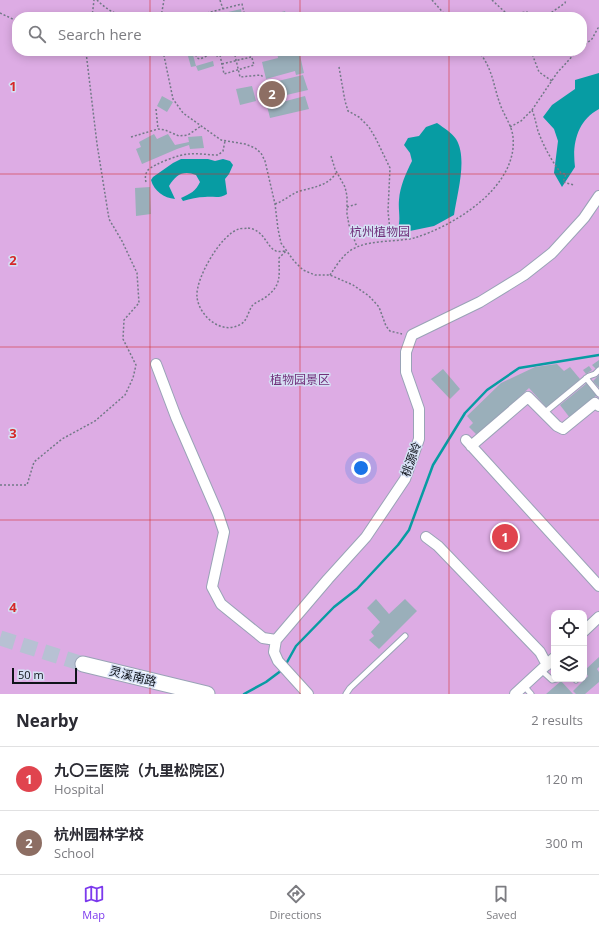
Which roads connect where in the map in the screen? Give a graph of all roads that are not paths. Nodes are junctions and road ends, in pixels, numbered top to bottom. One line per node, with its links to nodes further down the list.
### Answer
1 (599, 196): 12 (street, 桃源岭)
2 (156, 364): 12 (street)
3 (599, 370): 4 (lane)
4 (586, 378): 5 (lane); 6 (lane)
5 (598, 400): 6 (street)
6 (544, 413): 8 (street)
7 (426, 537): 14 (street)
8 (599, 586)
9 (599, 617): 10 (street)
10 (587, 628)
11 (405, 636): 19 (lane)
12 (276, 640): 18 (street)
13 (83, 664): 17 (main road, 灵溪南路)
14 (547, 664): 15 (lane); 16 (street)
15 (551, 677)
16 (524, 686): 20 (street); 21 (lane)
17 (207, 694)
18 (308, 694)
19 (346, 694)
20 (515, 694)
21 (531, 694)

